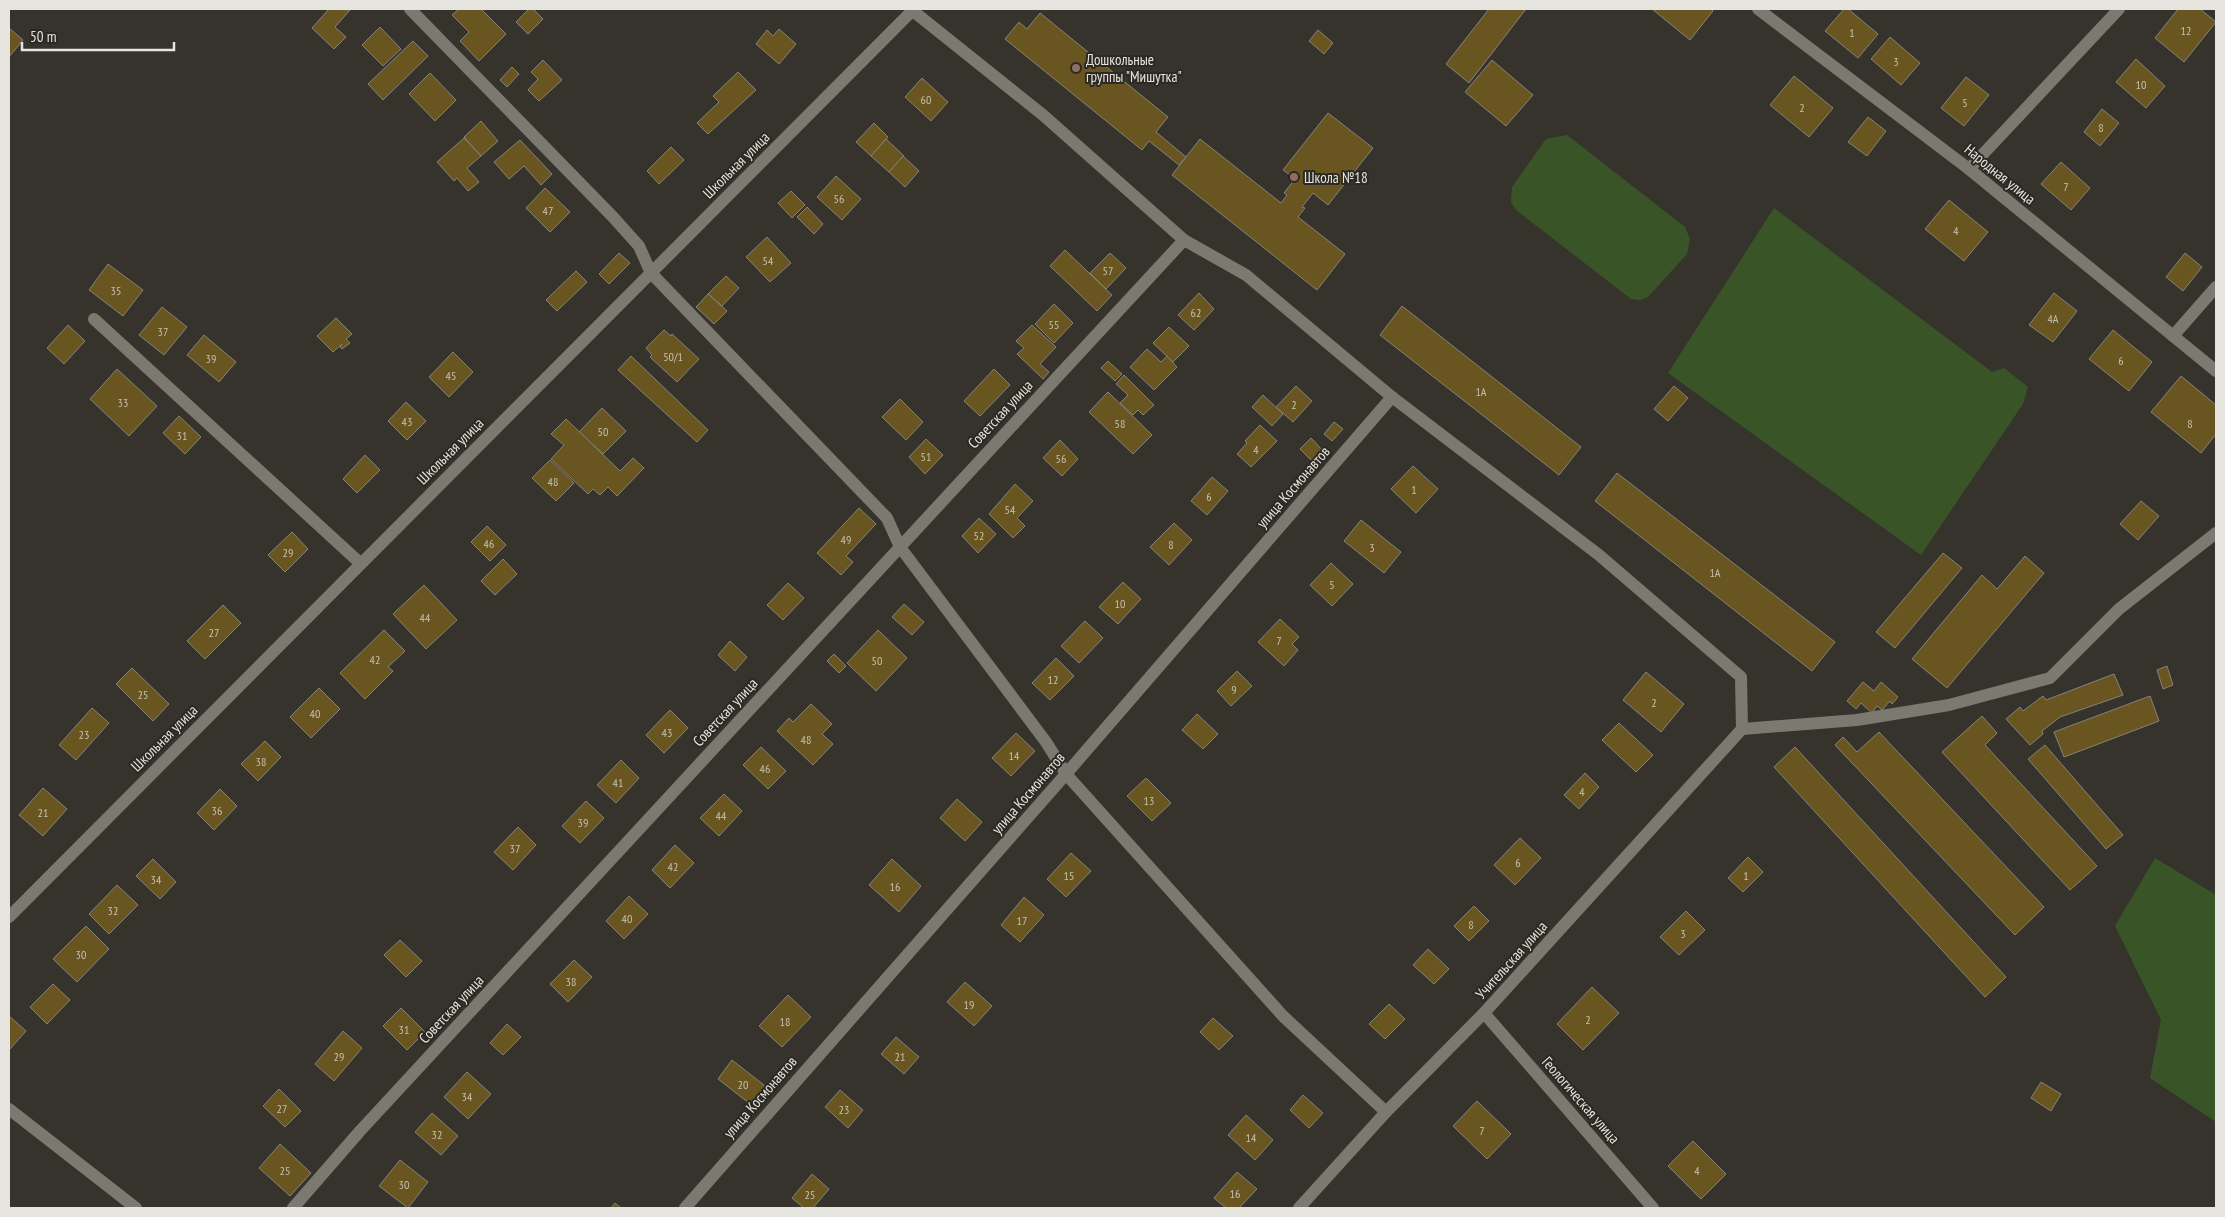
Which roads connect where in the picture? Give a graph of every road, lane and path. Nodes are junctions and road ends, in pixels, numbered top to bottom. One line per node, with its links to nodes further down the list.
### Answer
1 (410, 9): 7 (street)
2 (1758, 9): 5 (street, Народная улица)
3 (2119, 9): 5 (street)
4 (913, 10): 6 (street); 7 (street, Школьная улица)
5 (1969, 169): 10 (street, Народная улица)
6 (1184, 240): 12 (street); 14 (street, Советская улица)
7 (651, 273): 14 (street); 15 (street, Школьная улица)
8 (2216, 287): 10 (street)
9 (94, 319): 15 (street)
10 (2173, 336): 11 (street, Народная улица)
11 (2216, 371)
12 (1392, 397): 16 (street); 17 (street, улица Космонавтов)
13 (2216, 533): 16 (street)
14 (900, 546): 17 (street); 23 (street, Советская улица)
15 (360, 563): 18 (street, Школьная улица)
16 (1742, 729): 19 (street, Учительская улица)
17 (1066, 774): 21 (street); 24 (street, улица Космонавтов)
18 (9, 917)
19 (1484, 1012): 21 (street, Учительская улица); 26 (street, Геологическая улица)
20 (9, 1109): 22 (street)
21 (1386, 1112): 25 (street, Учительская улица)
22 (136, 1208)
23 (293, 1208)
24 (685, 1208)
25 (1299, 1208)
26 (1653, 1208)

